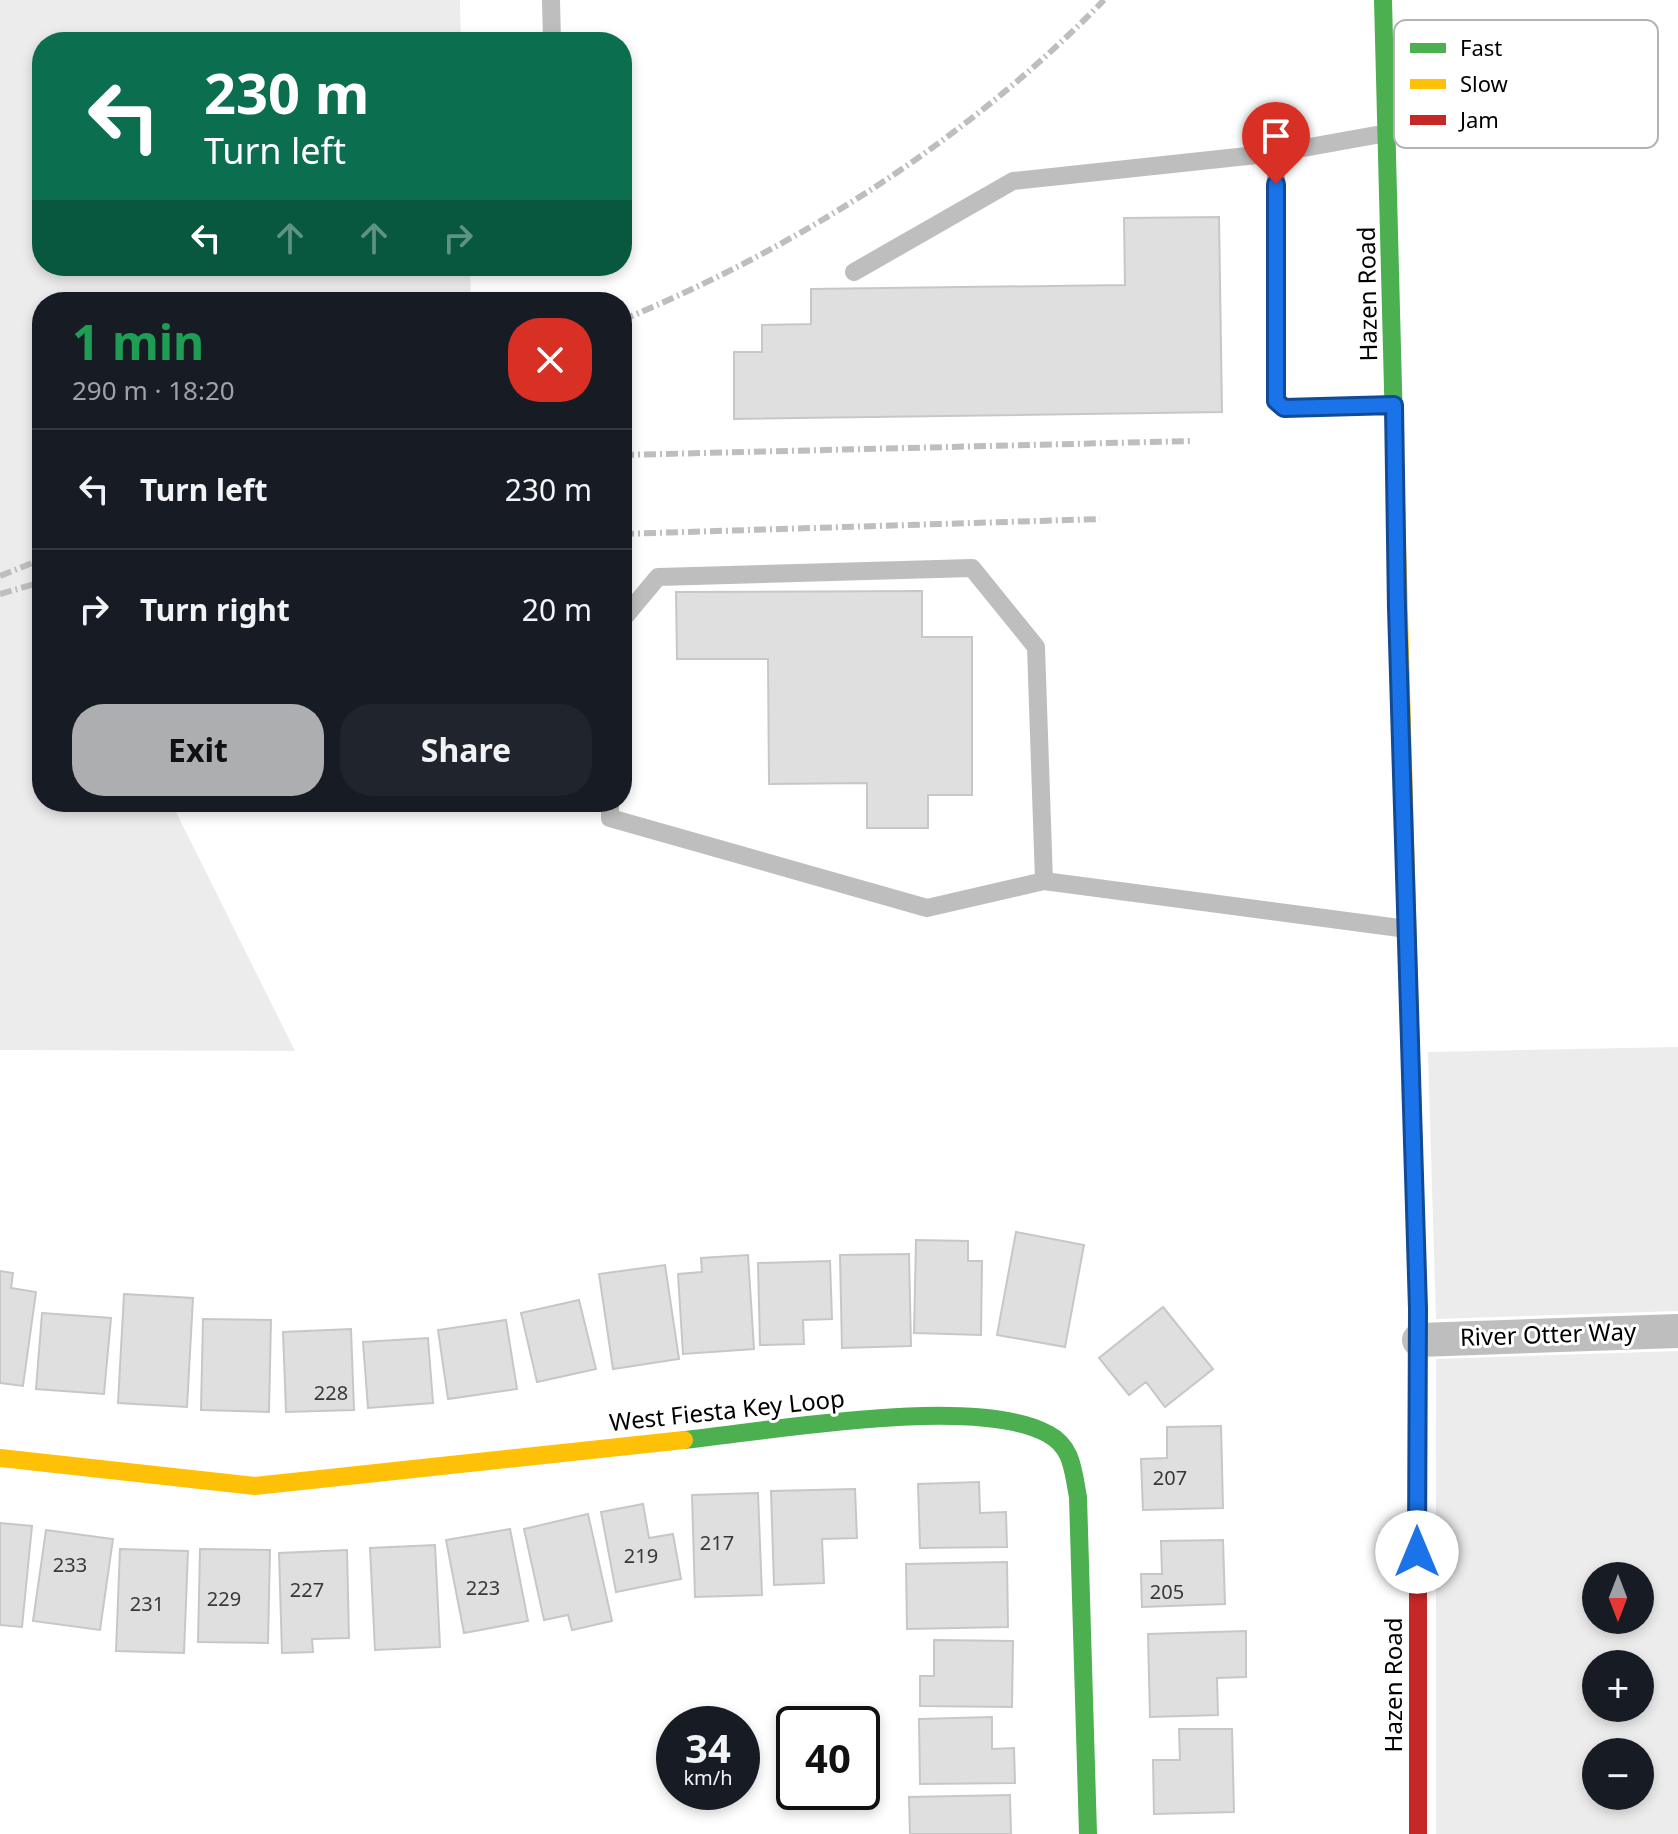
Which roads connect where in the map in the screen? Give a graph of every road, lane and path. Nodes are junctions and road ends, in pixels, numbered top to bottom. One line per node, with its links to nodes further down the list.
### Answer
1 (551, 0): 3 (lane)
2 (1383, 0): 4 (street, Hazen Road)
3 (552, 32)
4 (1387, 133): 5 (lane); 7 (street, Hazen Road)
5 (1276, 153): 6 (lane); 7 (lane)
6 (854, 272)
7 (1394, 405): 11 (street, Hazen Road)
8 (632, 608): 10 (lane)
9 (610, 812): 10 (lane)
10 (1044, 881): 11 (lane)
11 (1407, 929): 13 (street, Hazen Road)
12 (1678, 1331): 13 (street, River Otter Way)
13 (1419, 1340): 16 (street, Hazen Road)
14 (0, 1458): 15 (street, West Fiesta Key Loop)
15 (1088, 1834)
16 (1418, 1834)

